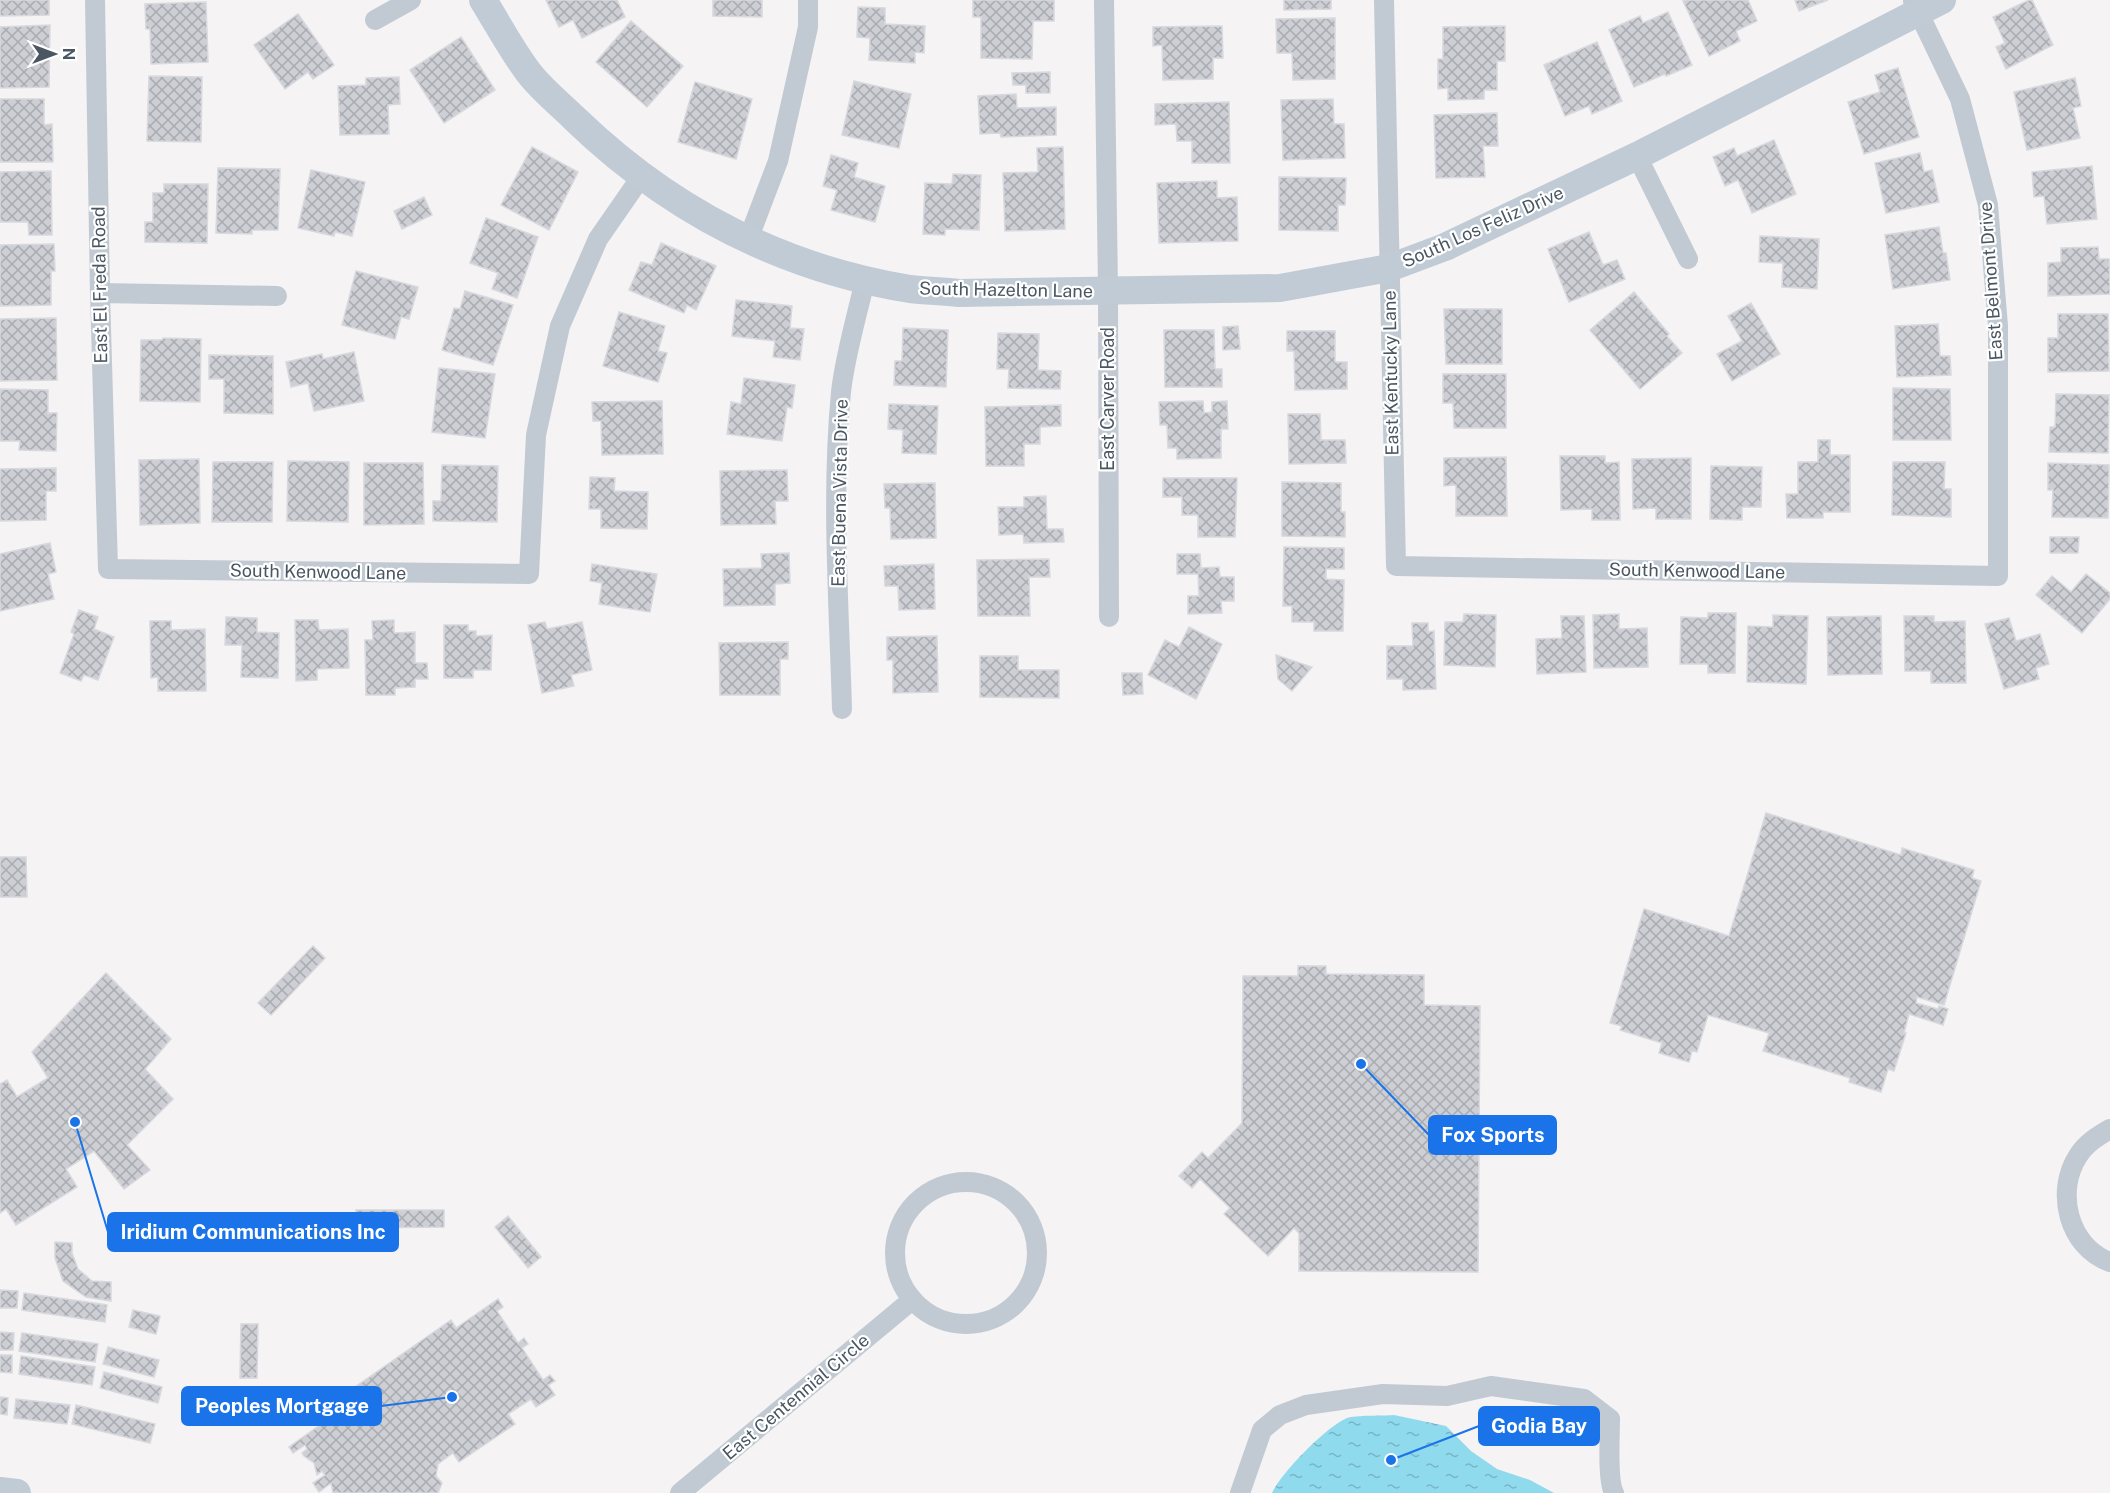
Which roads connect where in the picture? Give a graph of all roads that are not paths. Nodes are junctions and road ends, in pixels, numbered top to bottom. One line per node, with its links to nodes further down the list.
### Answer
1 (95, 0): 16 (street, East El Freda Road)
2 (411, 0): 8 (street)
3 (483, 0): 10 (street, South Hazelton Lane)
4 (808, 0): 11 (street)
5 (1104, 0): 15 (street, East Carver Road)
6 (1384, 0): 13 (street, East Kentucky Lane)
7 (1925, 4): 9 (street, South Los Feliz Drive); 20 (street, East Belmont Drive)
8 (375, 20)
9 (1637, 156): 12 (street); 13 (street, South Los Feliz Drive)
10 (641, 177): 11 (street, South Hazelton Lane); 19 (street, South Kenwood Lane)
11 (748, 240): 14 (street, South Hazelton Lane)
12 (1688, 259)
13 (1389, 268): 15 (street, South Los Feliz Drive); 18 (street, East Kentucky Lane)
14 (865, 280): 15 (street, South Hazelton Lane); 22 (street, East Buena Vista Drive)
15 (1108, 291): 21 (street, East Carver Road)
16 (100, 293): 17 (street); 19 (street, East El Freda Road)
17 (277, 296)
18 (1395, 566): 20 (street, South Kenwood Lane)
19 (108, 569)
20 (1998, 576)
21 (1109, 617)
22 (842, 709)
23 (2110, 1129): 24 (street)
24 (2110, 1262)
25 (912, 1300): 25 (street); 28 (street, East Centennial Circle)
26 (0, 1491): 27 (street)
27 (16, 1493)
28 (680, 1493)
29 (1240, 1493): 30 (street)
30 (1614, 1493)

